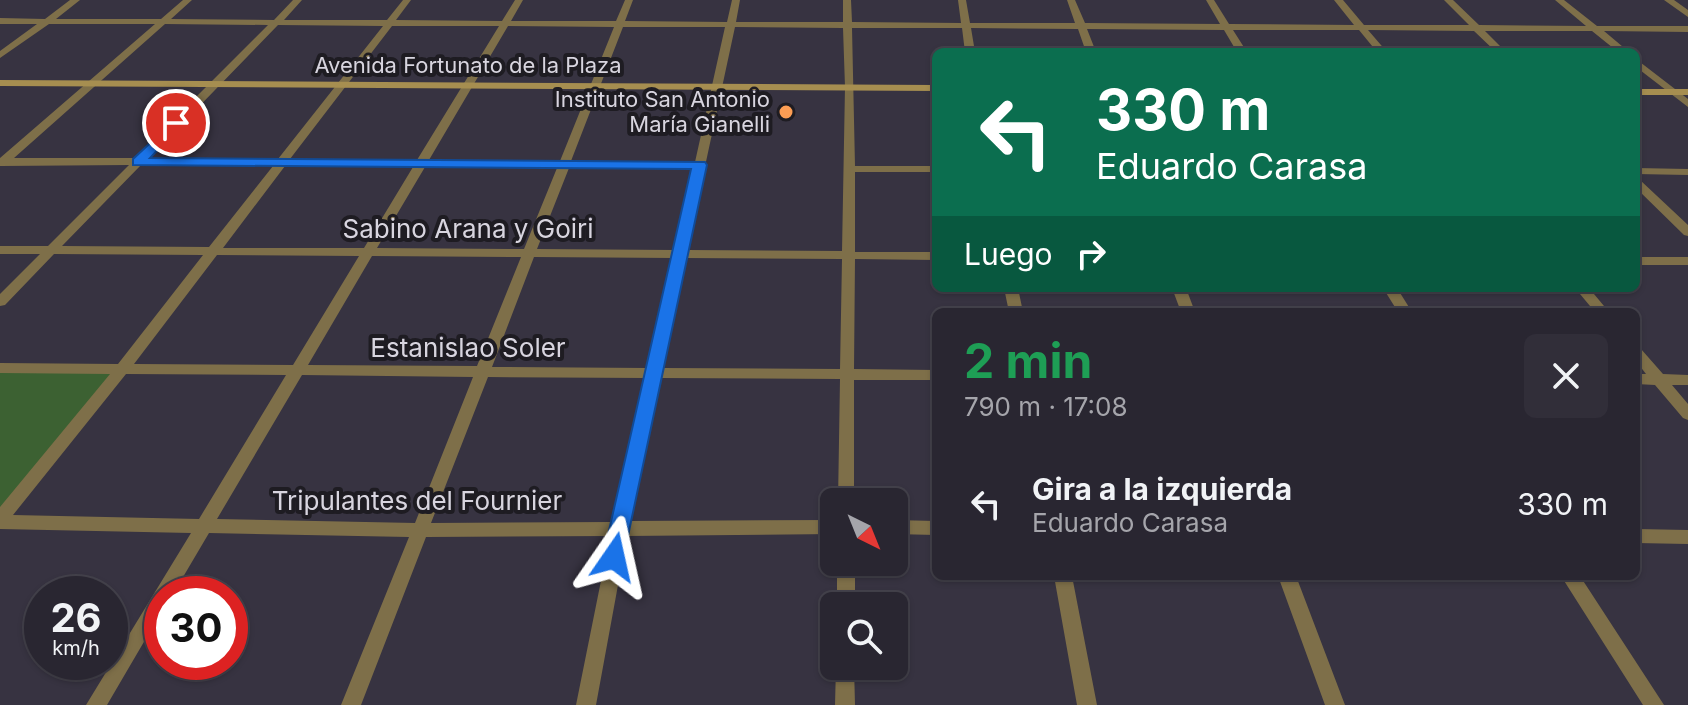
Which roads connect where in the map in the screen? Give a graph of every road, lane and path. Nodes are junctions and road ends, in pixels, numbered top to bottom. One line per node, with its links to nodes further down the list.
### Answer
1 (76, 0): 18 (street)
2 (188, 0): 19 (street)
3 (298, 0): 20 (street)
4 (407, 0): 21 (street)
5 (519, 0): 22 (street)
6 (629, 0): 23 (street)
7 (736, 0): 24 (street)
8 (847, 0): 25 (street)
9 (962, 0): 26 (street)
10 (1071, 0): 27 (street)
11 (1210, 0): 28 (street)
12 (1338, 0): 29 (street)
13 (1448, 0): 30 (street)
14 (1559, 0): 31 (street)
15 (1668, 0): 16 (street)
16 (1688, 14)
17 (0, 21): 18 (street)
18 (47, 21): 19 (street); 39 (street)
19 (163, 22): 20 (street); 42 (street)
20 (276, 22): 21 (street); 43 (street)
21 (389, 23): 22 (street); 44 (street)
22 (505, 23): 23 (street); 45 (street)
23 (618, 24): 24 (street); 46 (street)
24 (730, 24): 25 (street); 47 (street)
25 (846, 25): 26 (street); 48 (street)
26 (967, 26): 27 (street); 33 (street)
27 (1081, 26): 28 (street); 34 (street)
28 (1227, 27): 29 (street); 35 (street)
29 (1362, 28): 30 (street); 36 (street)
30 (1477, 28): 31 (street); 37 (street)
31 (1595, 29): 32 (street); 38 (street)
32 (1688, 29)
33 (970, 48)
34 (1089, 48)
35 (1240, 48)
36 (1379, 48)
37 (1497, 48)
38 (1619, 48)
39 (0, 55)
40 (1640, 65): 51 (street)
41 (0, 83): 42 (main road, Avenida Fortunato de la Plaza)
42 (90, 83): 43 (main road, Avenida Fortunato de la Plaza); 54 (street)
43 (215, 84): 44 (main road, Avenida Fortunato de la Plaza); 55 (street)
44 (339, 85): 45 (main road, Avenida Fortunato de la Plaza); 56 (street)
45 (468, 85): 46 (main road, Avenida Fortunato de la Plaza); 57 (street)
46 (593, 86): 47 (main road, Avenida Fortunato de la Plaza); 58 (street)
47 (717, 87): 48 (main road, Avenida Fortunato de la Plaza); 59 (street)
48 (850, 87): 49 (main road, Avenida Fortunato de la Plaza); 60 (street)
49 (932, 88)
50 (1640, 92): 51 (main road)
51 (1673, 92): 52 (main road); 53 (street)
52 (1688, 92)
53 (1688, 104)
54 (1, 162): 55 (street)
55 (138, 162): 56 (street); 67 (street)
56 (280, 163): 57 (street); 68 (street)
57 (421, 163): 58 (street); 69 (street)
58 (562, 164): 59 (street); 70 (street)
59 (700, 165): 71 (street)
60 (849, 169): 61 (street); 72 (street)
61 (932, 169)
62 (1640, 171): 63 (street)
63 (1688, 172)
64 (1640, 186): 65 (street)
65 (1688, 232)
66 (0, 250): 67 (street, Sabino Arana y Goiri)
67 (51, 250): 68 (street, Sabino Arana y Goiri); 77 (street)
68 (212, 251): 69 (street, Sabino Arana y Goiri); 81 (street)
69 (368, 252): 70 (street, Sabino Arana y Goiri); 82 (street)
70 (527, 253): 71 (street, Sabino Arana y Goiri); 83 (street)
71 (680, 254): 72 (street, Sabino Arana y Goiri); 84 (street)
72 (849, 256): 73 (street, Sabino Arana y Goiri); 85 (street)
73 (932, 256)
74 (1640, 261): 75 (street)
75 (1688, 261)
76 (1585, 292): 78 (street)
77 (0, 302)
78 (1599, 308)
79 (1640, 357): 88 (street)
80 (0, 368): 81 (street, Estanislao Soler)
81 (122, 369): 82 (street, Estanislao Soler); 92 (street)
82 (297, 371): 83 (street, Estanislao Soler); 93 (street)
83 (481, 372): 84 (street, Estanislao Soler); 98 (street)
84 (654, 373): 85 (street, Estanislao Soler); 94 (street)
85 (848, 374): 86 (street, Estanislao Soler); 91 (street)
86 (932, 375)
87 (1640, 379): 88 (street)
88 (1659, 380): 89 (street); 90 (street)
89 (1688, 380)
90 (1688, 414)
91 (846, 488)
92 (0, 521): 93 (street, Tripulantes del Fournier)
93 (205, 524): 98 (street, Tripulantes del Fournier); 101 (street)
94 (620, 527): 95 (street, Tripulantes del Fournier); 98 (street, Tripulantes del Fournier); 109 (street)
95 (820, 527)
96 (908, 527): 97 (street)
97 (932, 528)
98 (419, 530): 108 (street)
99 (1640, 536): 100 (street)
100 (1688, 537)
101 (174, 576)
102 (1064, 580): 111 (street)
103 (1288, 580): 112 (street)
104 (1573, 580): 113 (street)
105 (144, 625): 107 (street)
106 (845, 680): 110 (street)
107 (96, 705)
108 (351, 705)
109 (586, 705)
110 (845, 705)
111 (1087, 705)
112 (1335, 705)
113 (1654, 705)

